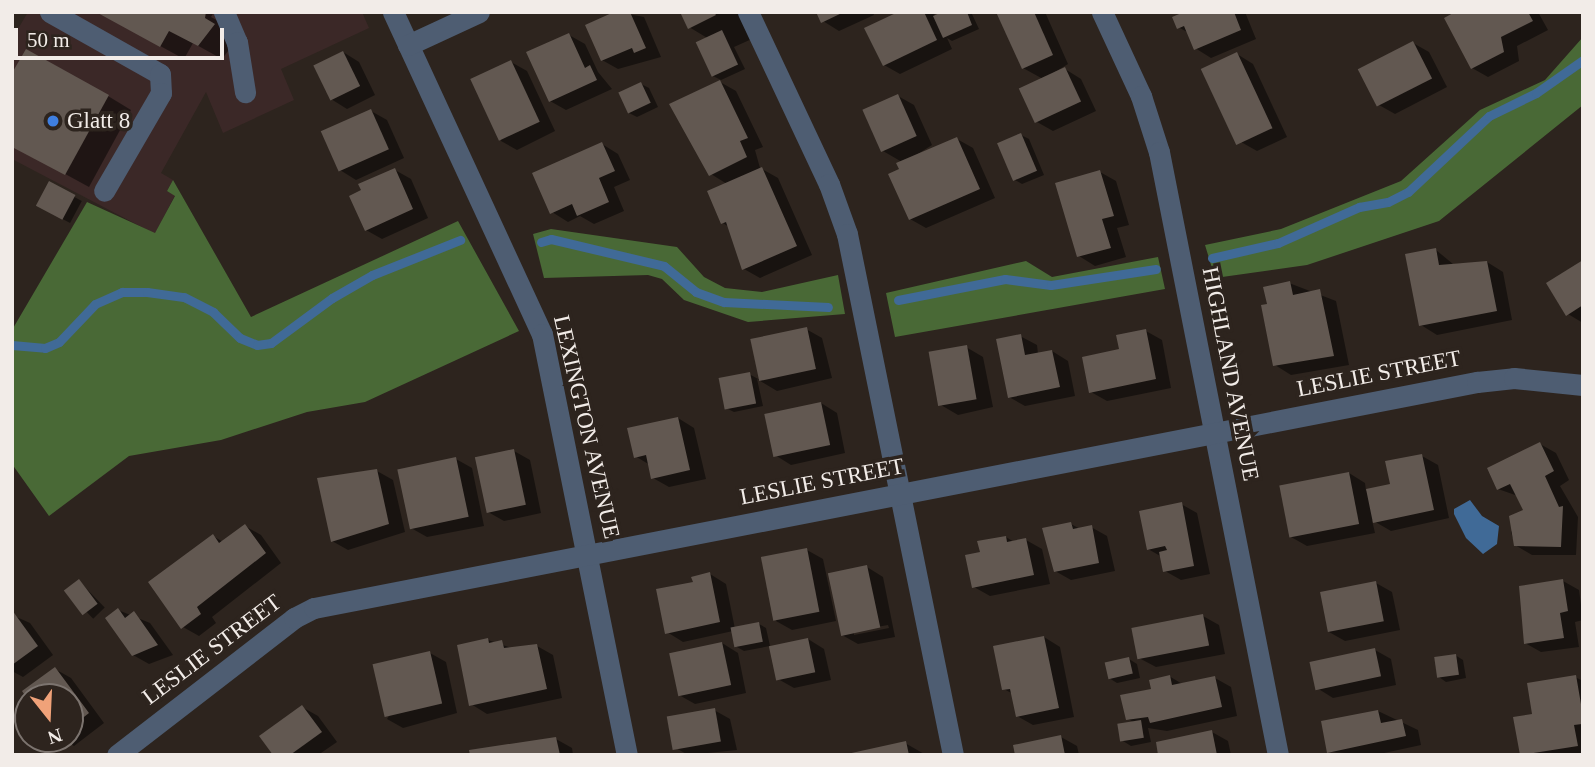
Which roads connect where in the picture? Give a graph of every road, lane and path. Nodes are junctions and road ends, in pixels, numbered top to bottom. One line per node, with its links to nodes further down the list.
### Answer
1 (50, 12): 9 (street)
2 (223, 12): 8 (street)
3 (393, 12): 7 (street, LEXINGTON AVENUE)
4 (479, 12): 7 (street)
5 (748, 12): 12 (street)
6 (1102, 12): 11 (street, HIGHLAND AVENUE)
7 (408, 46): 13 (street, LEXINGTON AVENUE)
8 (246, 92)
9 (104, 191)
10 (1583, 386): 11 (street, LESLIE STREET)
11 (1216, 431): 12 (street, LESLIE STREET); 17 (street, HIGHLAND AVENUE)
12 (901, 494): 13 (street, LESLIE STREET); 16 (street)
13 (588, 554): 14 (street, LESLIE STREET); 15 (street, LEXINGTON AVENUE)
14 (117, 755)
15 (627, 755)
16 (953, 755)
17 (1278, 755)

